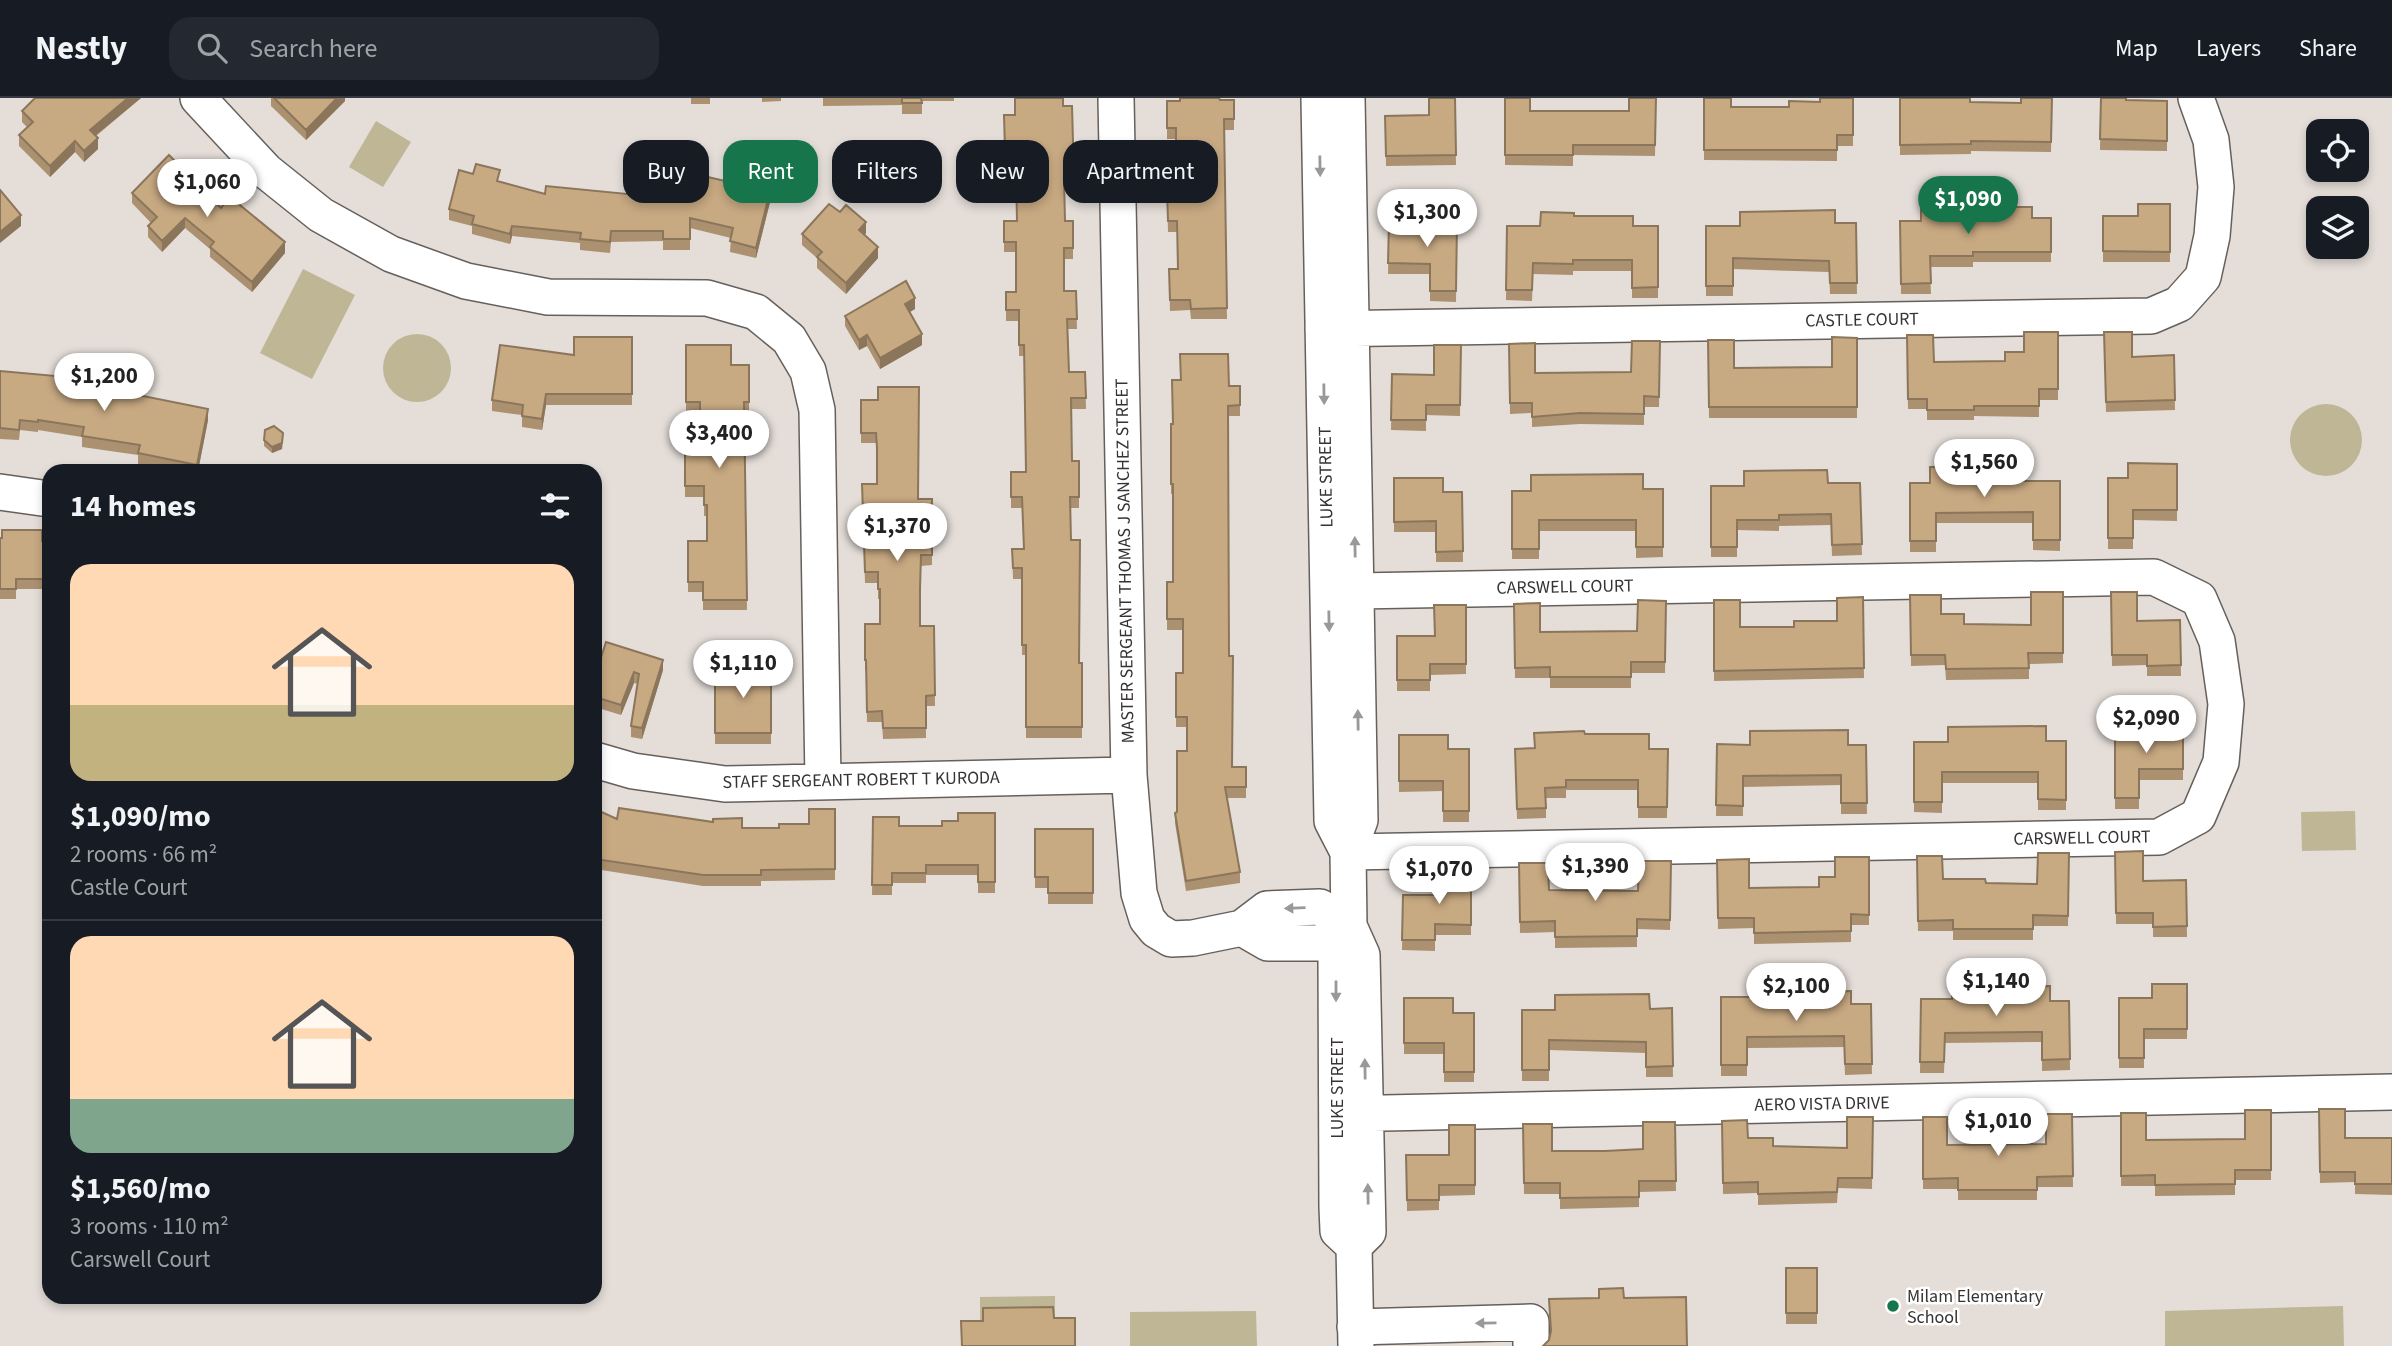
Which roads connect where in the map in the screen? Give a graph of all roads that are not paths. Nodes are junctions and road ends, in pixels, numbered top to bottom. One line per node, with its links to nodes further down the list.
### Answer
1 (198, 98): 12 (street)
2 (1116, 98): 11 (street, MASTER SERGEANT THOMAS J SANCHEZ STREET)
3 (1319, 98): 6 (street, LUKE STREET, one-way to 6)
4 (1347, 98): 6 (street, LUKE STREET)
5 (2196, 98): 6 (street, CASTLE COURT)
6 (1337, 328): 9 (street, LUKE STREET, one-way to 6); 13 (street, LUKE STREET, one-way to 13)
7 (0, 492): 8 (street)
8 (42, 498)
9 (1356, 591): 13 (street, LUKE STREET, one-way to 9); 13 (street, CARSWELL COURT)
10 (602, 762): 12 (street, STAFF SERGEANT ROBERT T KURODA)
11 (1129, 775): 12 (street, STAFF SERGEANT ROBERT T KURODA); 14 (street, MASTER SERGEANT THOMAS J SANCHEZ STREET)
12 (823, 782)
13 (1348, 852): 14 (street, LUKE STREET)
14 (1349, 926): 16 (street, LUKE STREET)
15 (2392, 1092): 16 (street, AERO VISTA DRIVE)
16 (1351, 1114): 17 (street, LUKE STREET)
17 (1356, 1336): 18 (street, one-way to 17)
18 (1531, 1346)

